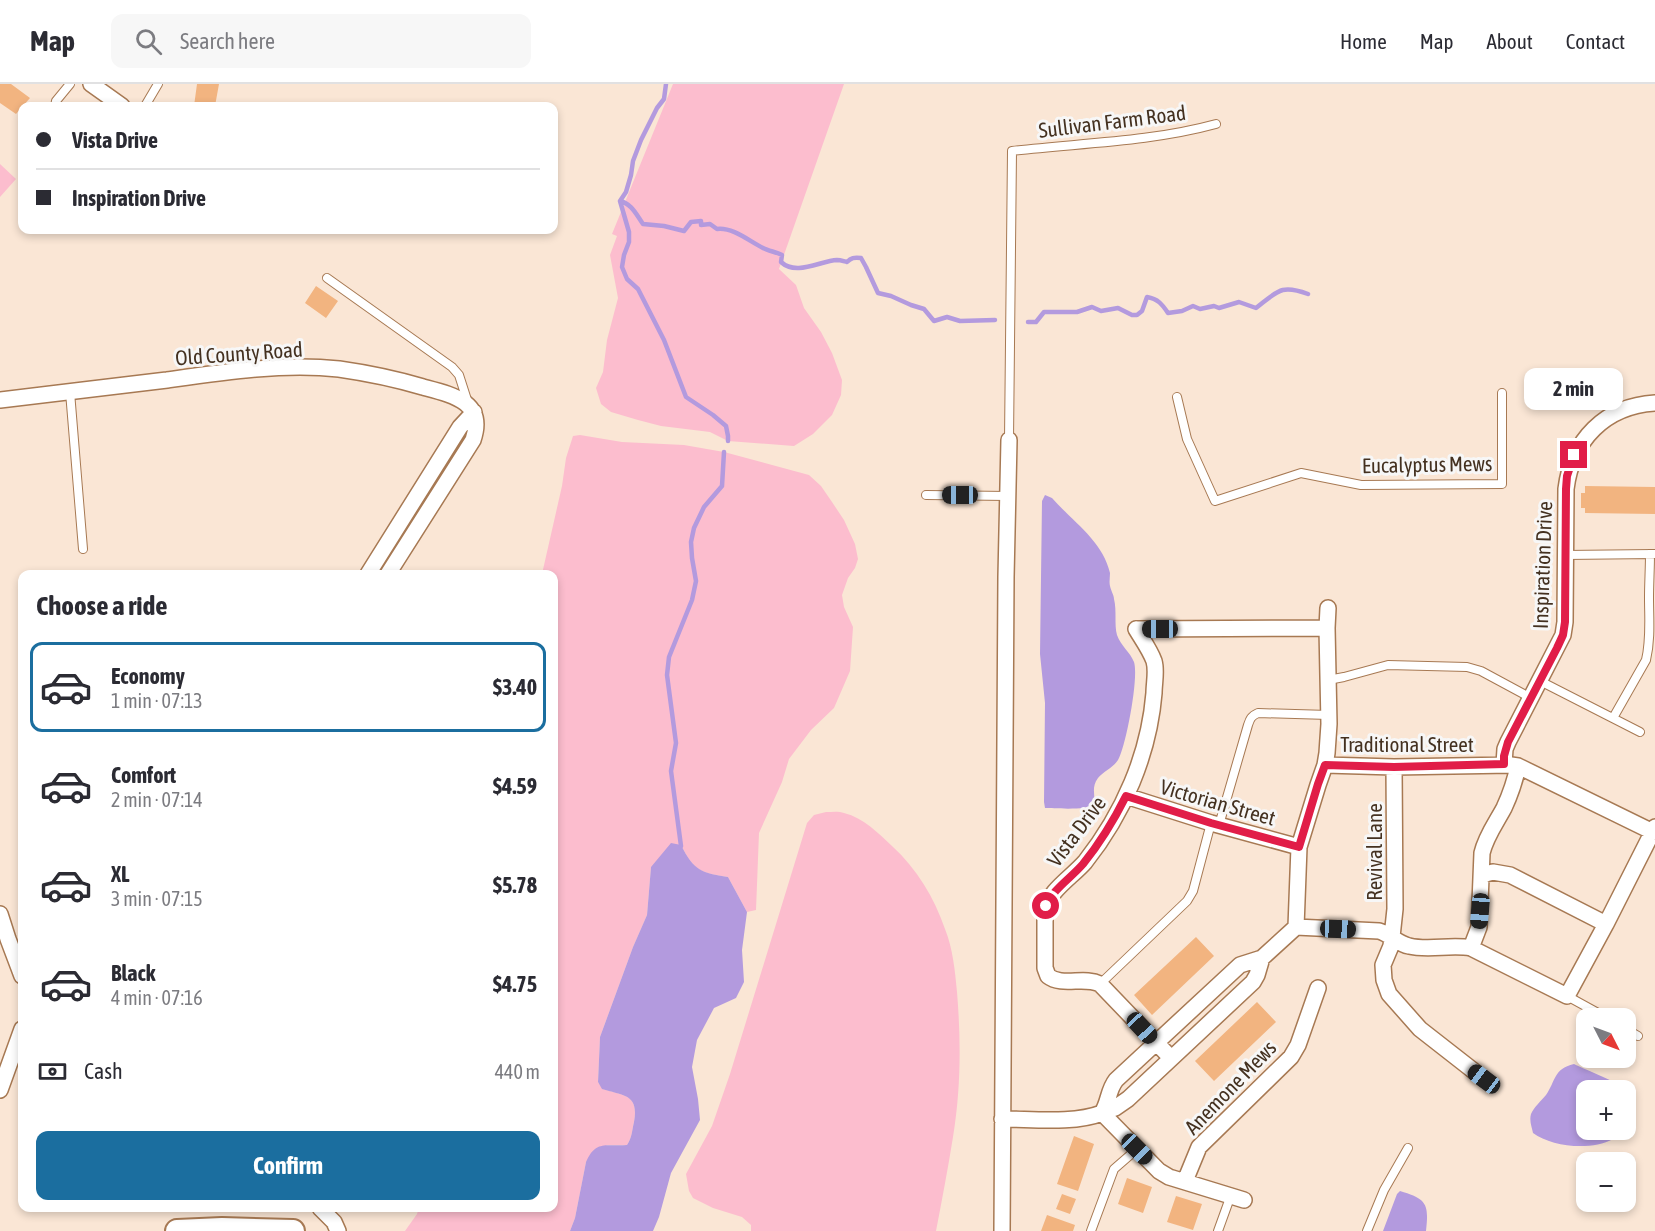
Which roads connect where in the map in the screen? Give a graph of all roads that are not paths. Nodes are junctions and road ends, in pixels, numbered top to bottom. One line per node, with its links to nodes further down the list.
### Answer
1 (70, 84): 4 (lane)
2 (91, 84): 5 (street)
3 (158, 84): 6 (lane)
4 (56, 102)
5 (117, 102)
6 (147, 102)
7 (1216, 124): 15 (lane, Sullivan Farm Road)
8 (327, 278): 14 (lane)
9 (70, 392): 12 (street, Old County Road); 14 (street, Old County Road); 20 (lane)
10 (1502, 393): 11 (lane, Eucalyptus Mews)
11 (1177, 397)
12 (0, 400)
13 (1655, 403): 22 (street, Inspiration Drive)
14 (472, 409): 18 (street); 19 (street)
15 (1009, 440): 17 (street)
16 (926, 495): 17 (lane)
17 (1008, 496): 58 (street)
18 (393, 535): 19 (lane); 23 (street)
19 (408, 543): 24 (street)
20 (84, 549)
21 (1653, 554): 22 (lane); 31 (lane)
22 (1565, 555): 28 (street, Inspiration Drive)
23 (371, 570)
24 (391, 570)
25 (1328, 608): 26 (street)
26 (1327, 628): 27 (street); 36 (street, Vista Drive)
27 (1328, 680): 29 (lane); 30 (street)
28 (1540, 681): 29 (street, Inspiration Drive); 31 (lane)
29 (1531, 698): 34 (street, Inspiration Drive)
30 (1329, 715): 33 (street); 37 (lane)
31 (1613, 718): 32 (lane)
32 (1640, 732)
33 (1325, 765): 35 (street, Traditional Street); 39 (street)
34 (1511, 765): 35 (street, Traditional Street); 38 (street, Traditional Street); 40 (street, Inspiration Drive)
35 (1394, 767): 44 (street, Revival Lane)
36 (1126, 796): 37 (street, Victorian Street); 48 (street, Vista Drive)
37 (1215, 824): 39 (street, Victorian Street); 48 (lane)
38 (1654, 830): 42 (street)
39 (1299, 847): 43 (street)
40 (1482, 875): 42 (street); 45 (street, Inspiration Drive)
41 (0, 914): 47 (street)
42 (1606, 924): 50 (street)
43 (1296, 927): 44 (street); 46 (street)
44 (1393, 937): 45 (street); 55 (street, Revival Lane)
45 (1471, 948): 50 (street)
46 (1262, 958): 53 (street); 54 (street)
47 (18, 965)
48 (1100, 984): 53 (street)
49 (1318, 988): 61 (street, Anemone Mews)
50 (1567, 996): 51 (lane)
51 (1589, 1008)
52 (18, 1040): 56 (street)
53 (1156, 1043): 54 (street); 57 (street)
54 (1171, 1058): 57 (street)
55 (1484, 1079)
56 (0, 1090)
57 (1102, 1113): 58 (street); 60 (street)
58 (1002, 1119): 67 (street)
59 (1408, 1148): 70 (lane)
60 (1137, 1149): 61 (street); 68 (lane)
61 (1185, 1181): 62 (street)
62 (1237, 1197): 69 (lane)
63 (324, 1212): 66 (street)
64 (177, 1231): 65 (main road)
65 (293, 1231)
66 (338, 1231)
67 (1002, 1231)
68 (1091, 1231)
69 (1218, 1231)
70 (1367, 1231)

